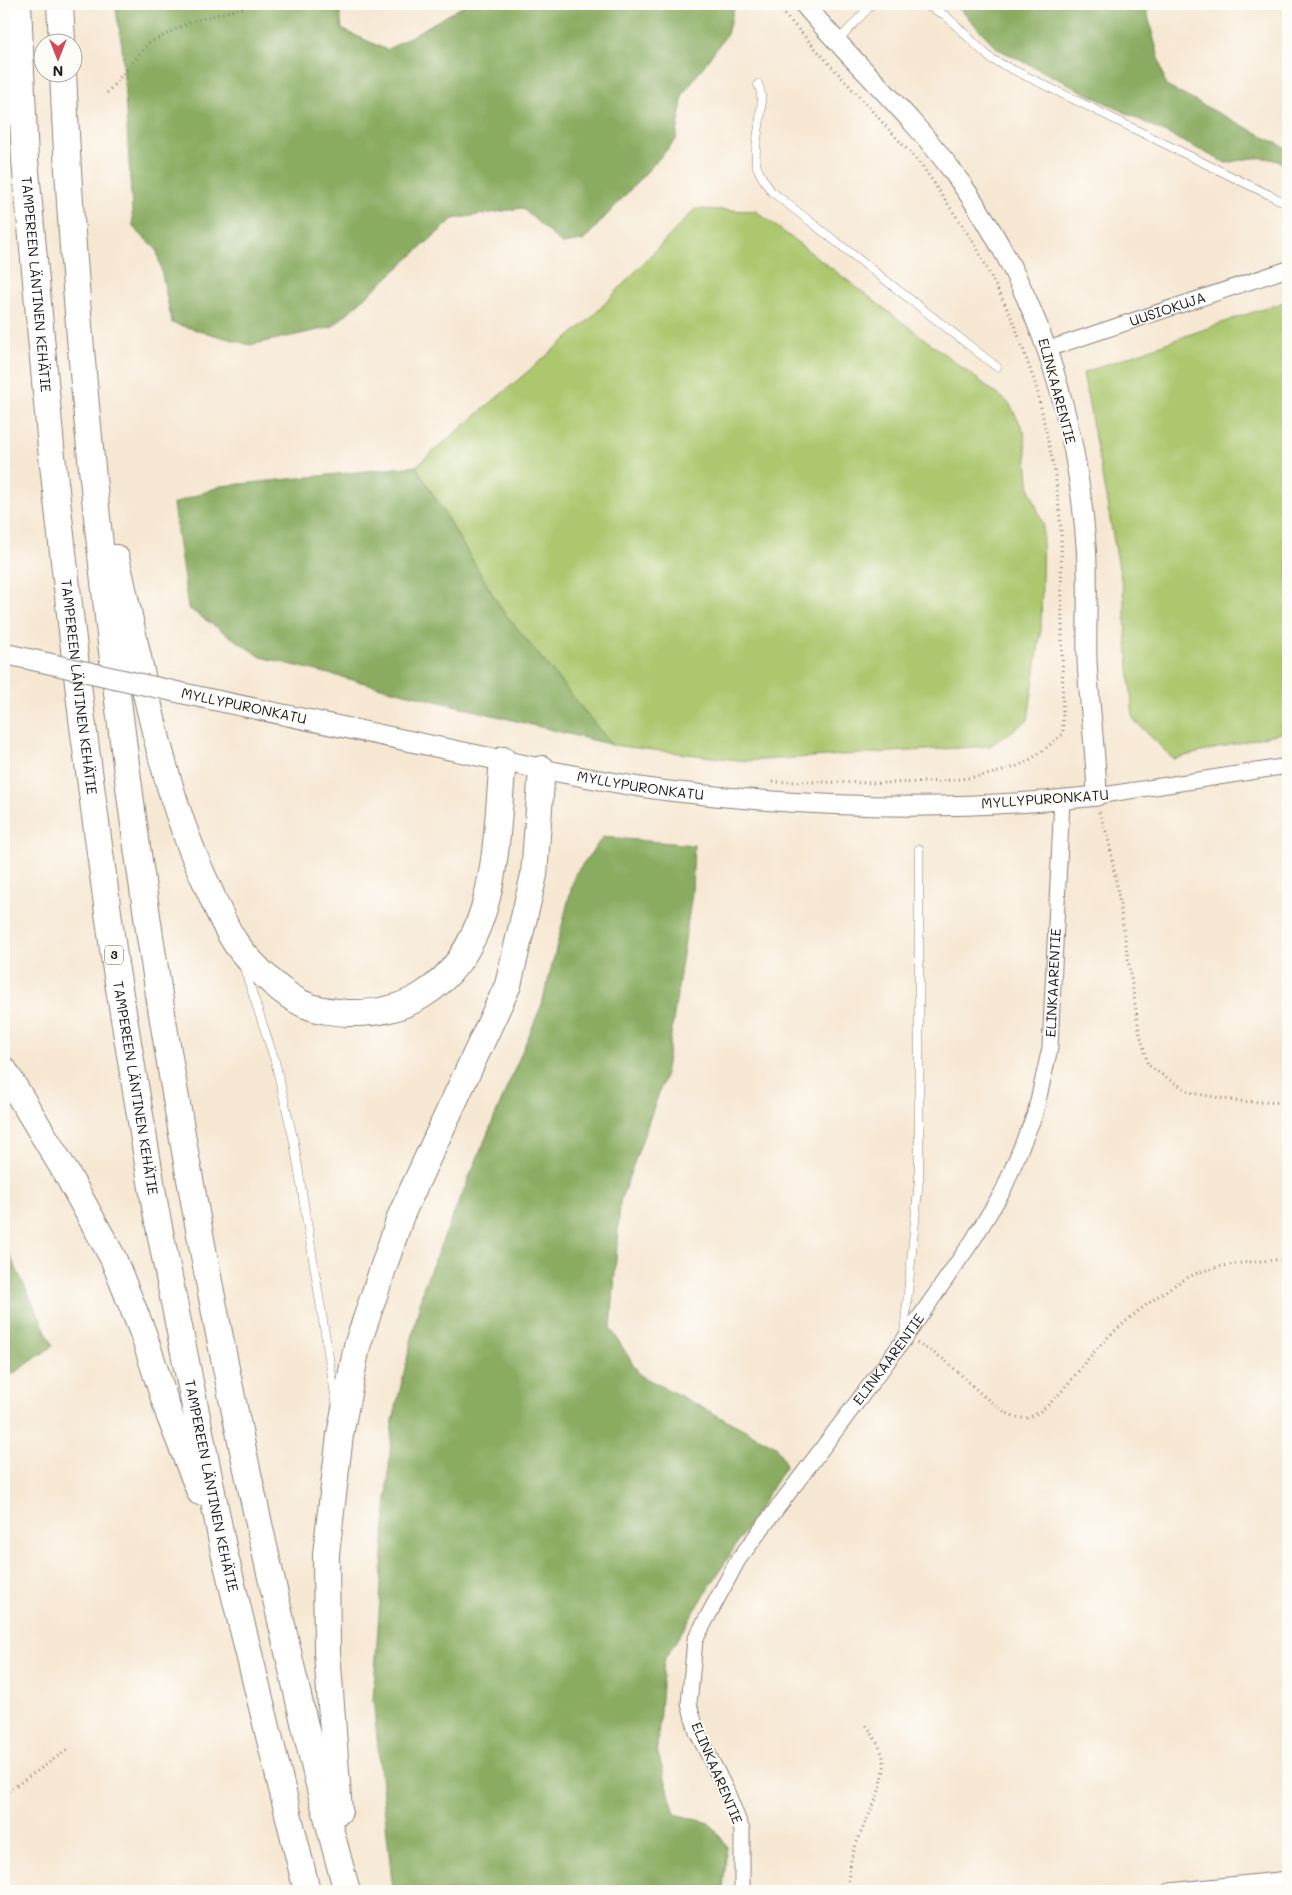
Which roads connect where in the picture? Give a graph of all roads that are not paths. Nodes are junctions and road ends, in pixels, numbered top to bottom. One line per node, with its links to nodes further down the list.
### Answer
1 (18, 4): 26 (highway, TAMPEREEN LÄNTINEN KEHÄTIE / 3)
2 (60, 4): 6 (highway)
3 (804, 4): 7 (street, ELINKAARENTIE)
4 (872, 4): 7 (lane)
5 (923, 4): 10 (lane)
6 (61, 32)
7 (838, 41): 12 (street, ELINKAARENTIE)
8 (63, 82): 14 (highway)
9 (758, 84): 13 (lane)
10 (1288, 204)
11 (1288, 269): 12 (street, UUSIOKUJA)
12 (1048, 349): 19 (street, ELINKAARENTIE)
13 (997, 367)
14 (89, 447): 22 (highway); 28 (highway)
15 (5, 654): 16 (main road, MYLLYPURONKATU, bridge)
16 (503, 760): 18 (main road, MYLLYPURONKATU); 22 (highway)
17 (1288, 766): 19 (street, MYLLYPURONKATU)
18 (542, 770): 20 (street, MYLLYPURONKATU); 25 (highway)
19 (1097, 796): 20 (street, MYLLYPURONKATU)
20 (1062, 800): 24 (street, ELINKAARENTIE)
21 (919, 849): 24 (lane)
22 (236, 944): 25 (lane)
23 (8, 1081): 26 (highway)
24 (905, 1339): 30 (street, ELINKAARENTIE)
25 (340, 1435): 28 (highway)
26 (224, 1552): 29 (highway, TAMPEREEN LÄNTINEN KEHÄTIE / 3)
27 (1288, 1879): 31 (street)
28 (346, 1886)
29 (307, 1891)
30 (742, 1891)
31 (1170, 1891)

